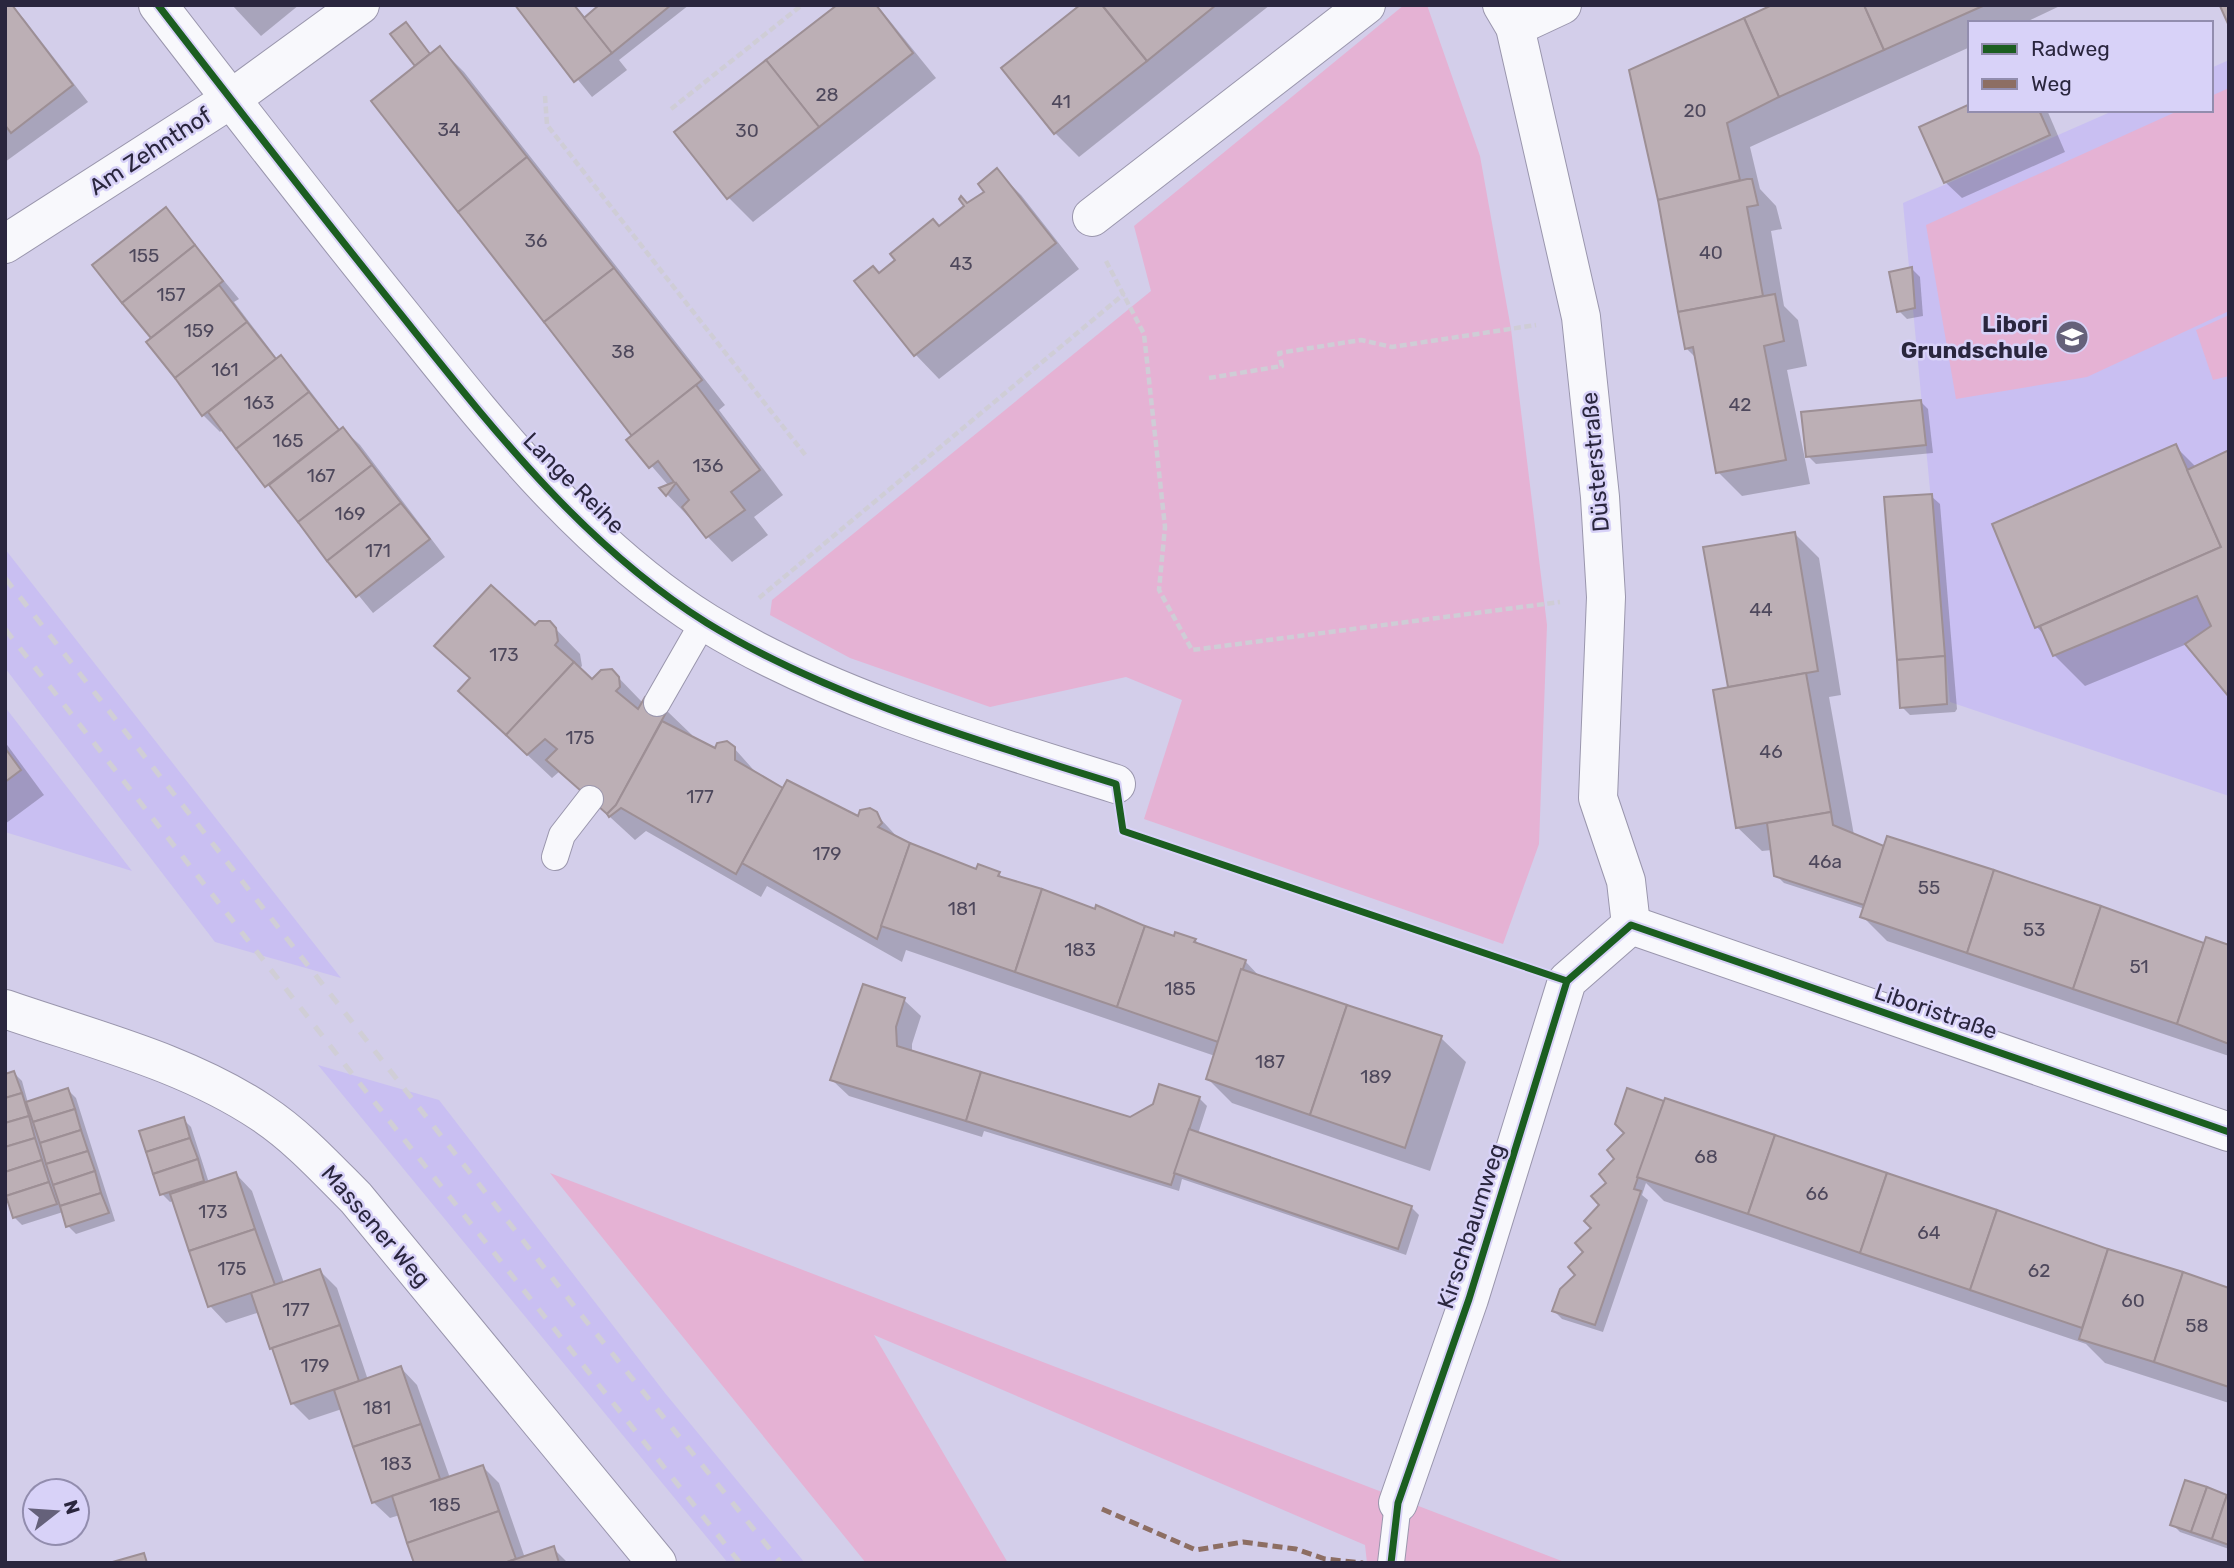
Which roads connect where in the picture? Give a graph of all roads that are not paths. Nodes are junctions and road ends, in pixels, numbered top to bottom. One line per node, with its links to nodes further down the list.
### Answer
1 (158, 5): 6 (street, Lange Reihe)
2 (360, 5): 6 (street, Am Zehnthof)
3 (1366, 5): 7 (street)
4 (1562, 5): 5 (street)
5 (1509, 16): 14 (street, Düsterstraße)
6 (230, 99): 8 (street, Am Zehnthof); 9 (street, Lange Reihe)
7 (1092, 217)
8 (5, 244)
9 (713, 627): 10 (lane); 11 (street, Lange Reihe)
10 (657, 703)
11 (1116, 783)
12 (590, 799): 13 (lane)
13 (555, 857)
14 (1631, 925): 16 (street, Liboristraße); 17 (street, Kirschbaumweg)
15 (5, 1009): 18 (street, Massener Weg)
16 (2229, 1132)
17 (1398, 1503): 19 (lane, Kirschbaumweg)
18 (657, 1563)
19 (1391, 1563)

